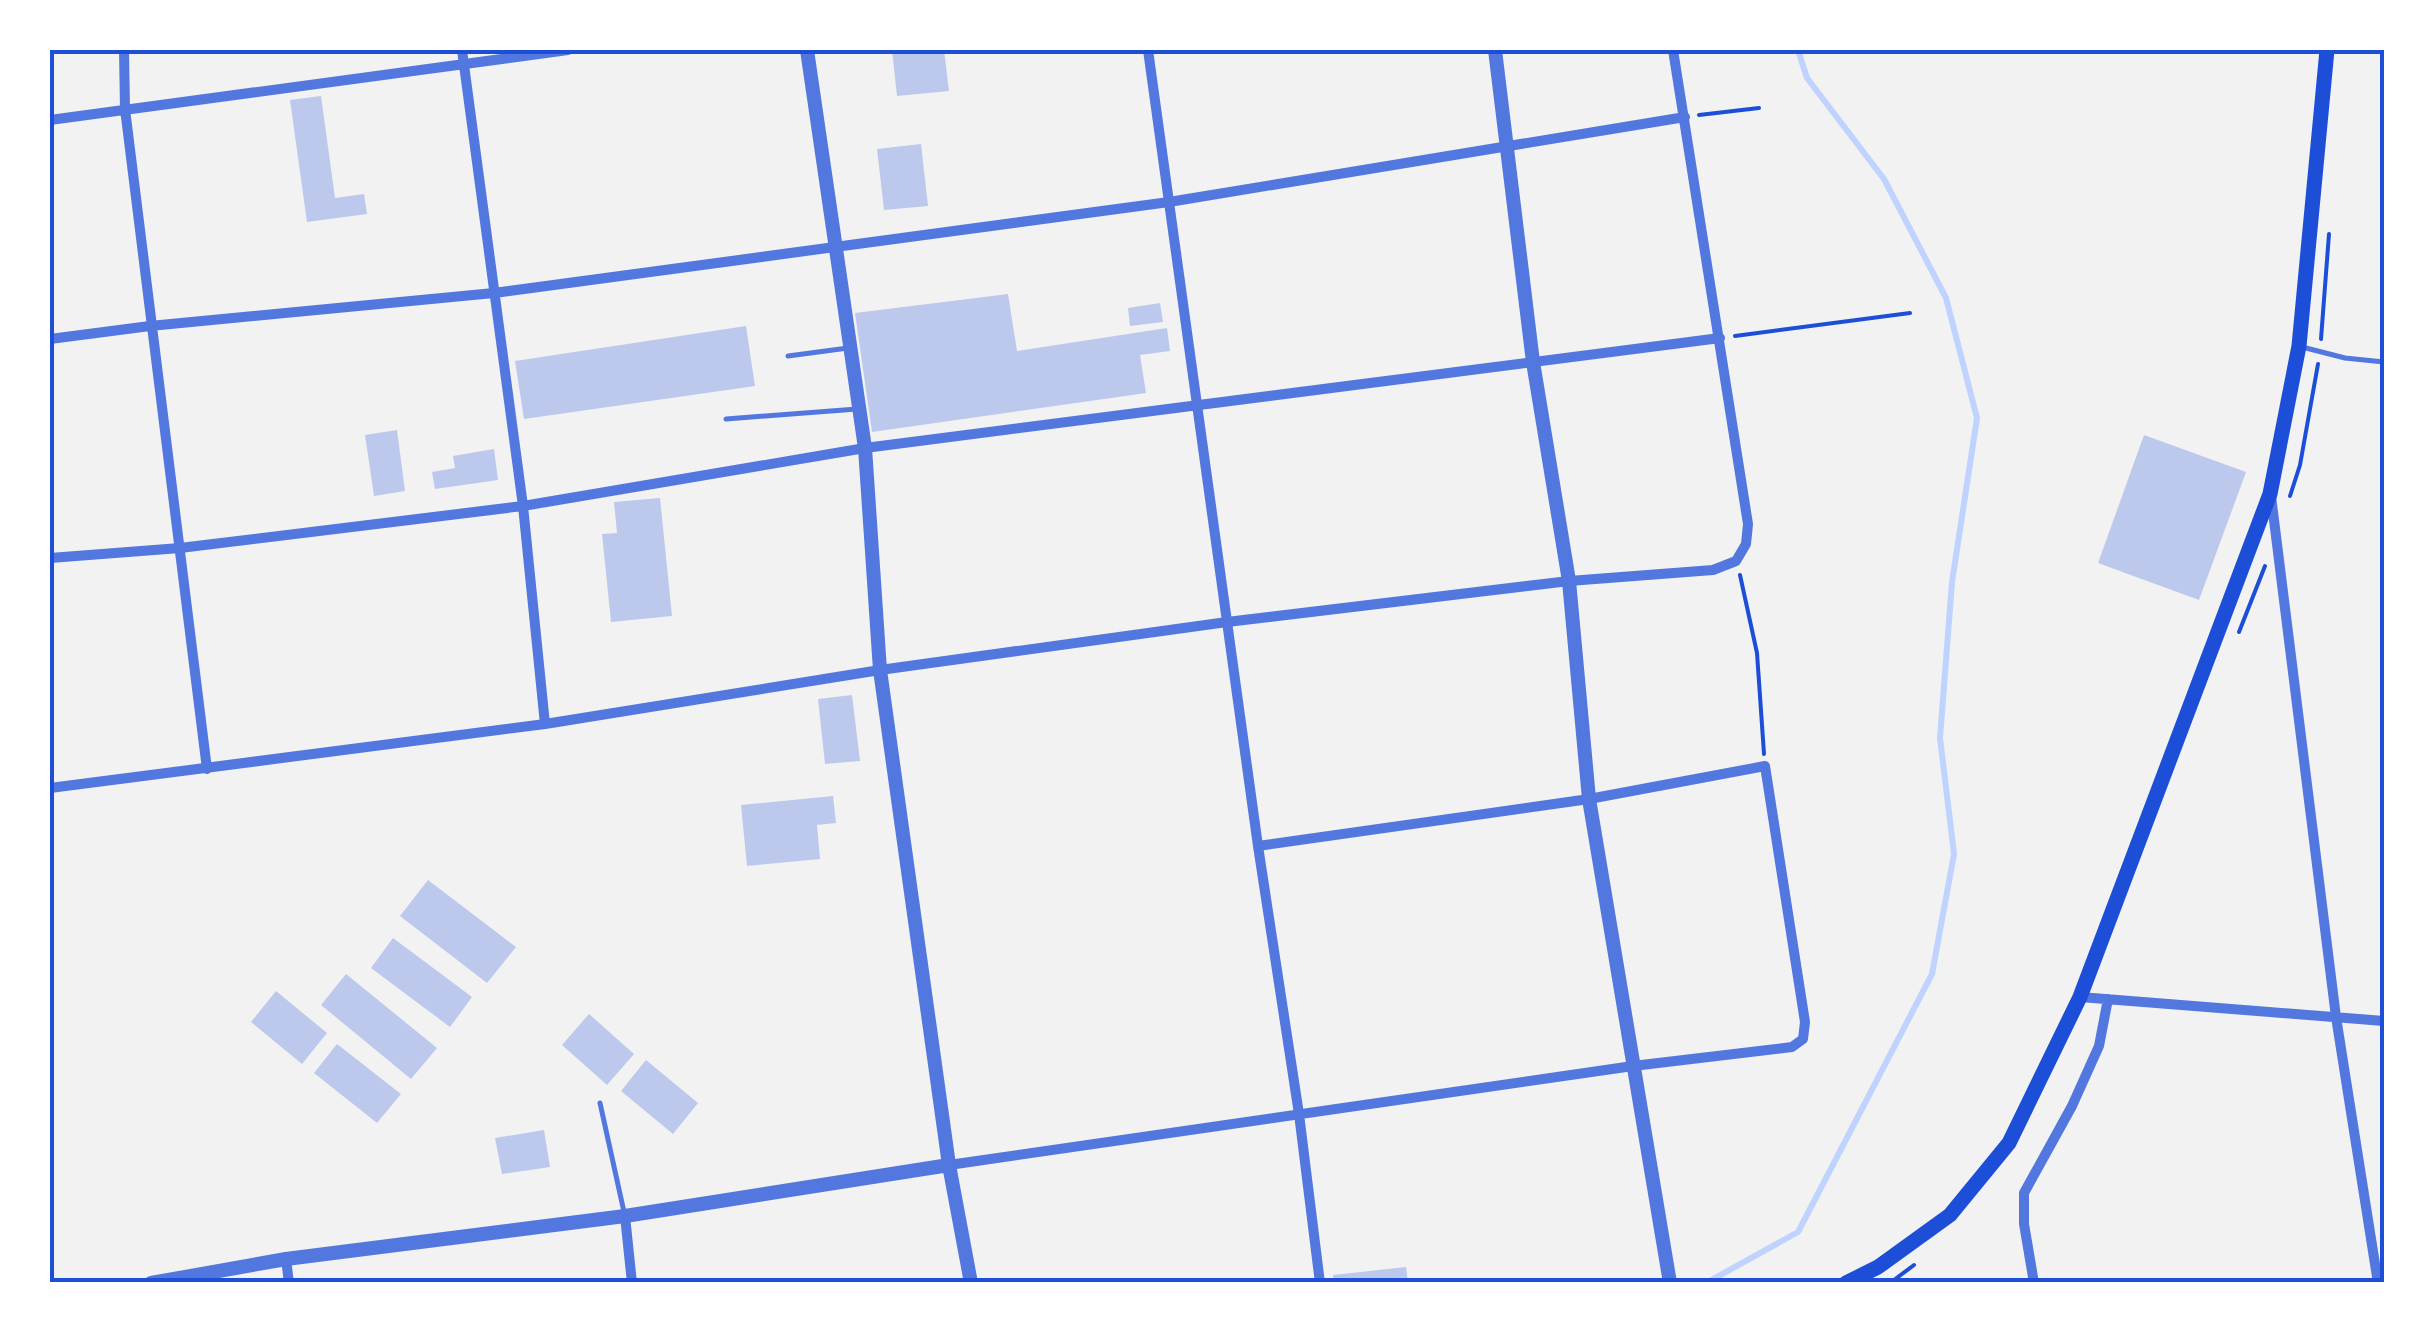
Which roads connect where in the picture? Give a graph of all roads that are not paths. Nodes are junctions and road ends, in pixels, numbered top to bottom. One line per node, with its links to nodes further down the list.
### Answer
1 (124, 50): 10 (street)
2 (462, 50): 9 (street)
3 (568, 50): 9 (street)
4 (807, 50): 15 (street)
5 (1148, 50): 14 (street)
6 (1495, 50): 13 (street)
7 (1673, 50): 11 (street)
8 (2327, 50): 20 (main road)
9 (464, 65): 10 (street); 16 (street)
10 (125, 109): 12 (street); 17 (street)
11 (1685, 117): 13 (street); 18 (street)
12 (50, 120)
13 (1505, 146): 14 (street); 23 (street)
14 (1169, 202): 15 (street); 25 (street)
15 (837, 246): 16 (street); 21 (street)
16 (494, 292): 17 (street); 30 (street)
17 (150, 326): 19 (street); 31 (street)
18 (1720, 338): 23 (street); 33 (street)
19 (50, 339)
20 (2299, 346): 24 (lane); 29 (main road)
21 (851, 348): 22 (lane); 26 (street)
22 (788, 356)
23 (1533, 362): 25 (street); 33 (street)
24 (2384, 362)
25 (1196, 406): 28 (street); 34 (street)
26 (860, 409): 27 (lane); 28 (street)
27 (726, 419)
28 (865, 448): 30 (street); 35 (street)
29 (2270, 494): 41 (main road); 43 (street)
30 (523, 506): 31 (street); 36 (street)
31 (180, 548): 32 (street); 37 (street)
32 (50, 558)
33 (1569, 581): 34 (street); 39 (street)
34 (1227, 622): 35 (street); 40 (street)
35 (880, 670): 36 (street); 48 (street)
36 (545, 724): 37 (street)
37 (206, 769): 38 (street)
38 (50, 788)
39 (1589, 799): 40 (street); 45 (street); 45 (street)
40 (1258, 846): 47 (street)
41 (2080, 997): 42 (street); 57 (main road)
42 (2108, 999): 43 (street); 58 (street)
43 (2336, 1017): 44 (street); 59 (street)
44 (2384, 1021)
45 (1633, 1066): 47 (street); 56 (street)
46 (600, 1103): 49 (lane)
47 (1299, 1114): 48 (street); 55 (street)
48 (949, 1166): 49 (street); 54 (street)
49 (625, 1216): 50 (street); 53 (street)
50 (286, 1259): 51 (street); 52 (street)
51 (150, 1283)
52 (289, 1283)
53 (632, 1283)
54 (971, 1283)
55 (1320, 1283)
56 (1670, 1283)
57 (1846, 1283)
58 (2034, 1283)
59 (2378, 1283)

